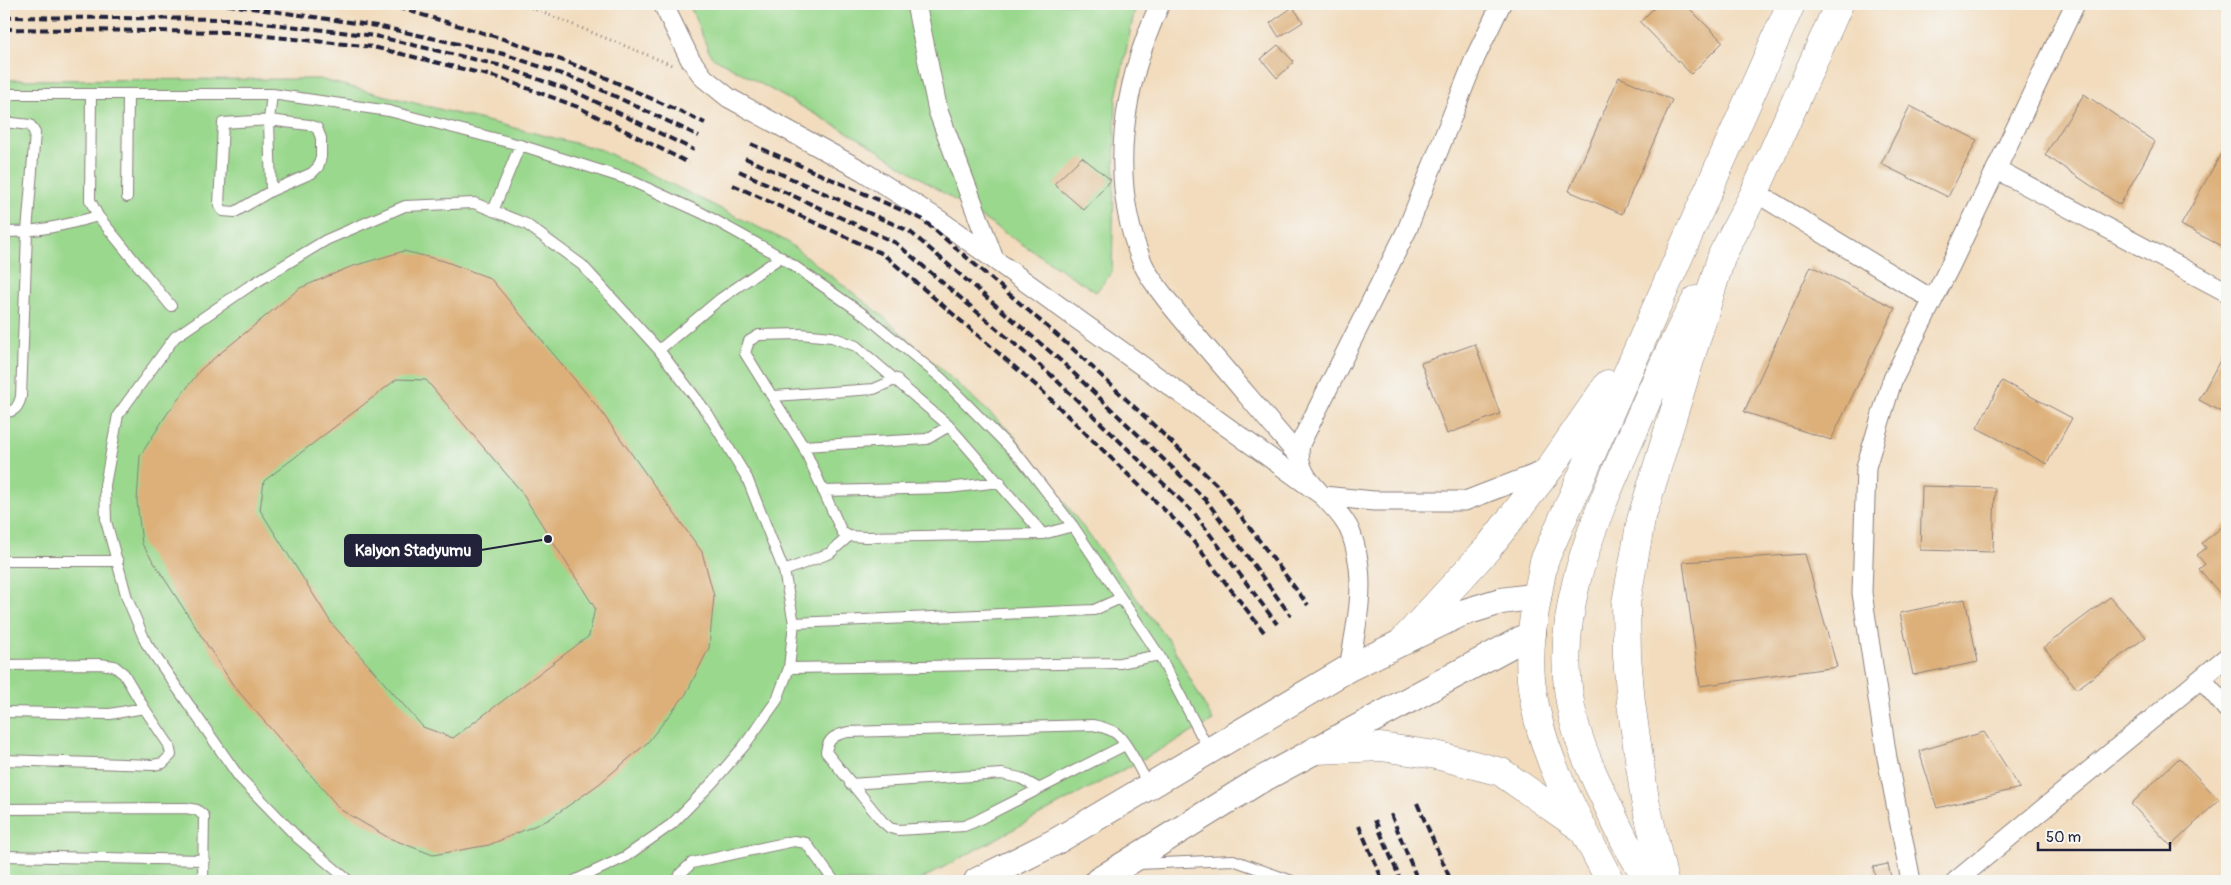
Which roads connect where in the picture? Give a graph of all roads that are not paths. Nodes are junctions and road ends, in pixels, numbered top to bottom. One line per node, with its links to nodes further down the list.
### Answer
1 (663, 4): 25 (street)
2 (916, 4): 25 (street)
3 (1160, 4): 36 (street)
4 (1502, 4): 36 (street)
5 (1791, 4): 29 (main road)
6 (1839, 4): 17 (main road)
7 (2075, 4): 15 (street)
8 (4, 94): 9 (lane)
9 (91, 94): 10 (lane); 20 (lane)
10 (128, 94): 11 (lane); 18 (lane)
11 (272, 94): 12 (lane); 14 (lane)
12 (269, 120): 16 (lane); 16 (lane); 16 (lane)
13 (4, 122): 22 (lane)
14 (520, 145): 19 (lane); 24 (lane)
15 (1996, 169): 26 (street); 27 (street)
16 (271, 191)
17 (1755, 192): 23 (main road); 27 (street)
18 (127, 197)
19 (494, 211): 30 (lane); 45 (lane)
20 (98, 216): 22 (lane); 28 (lane)
21 (4, 232): 22 (lane)
22 (27, 232): 33 (lane)
23 (1722, 255): 49 (main road); 84 (main road)
24 (781, 257): 30 (lane); 41 (lane)
25 (994, 259): 40 (street)
26 (2227, 292)
27 (1933, 300): 85 (street)
28 (171, 306)
29 (1646, 330): 37 (main road); 47 (main road)
30 (659, 350): 46 (lane)
31 (897, 379): 32 (lane); 32 (lane); 34 (lane)
32 (774, 396): 35 (lane)
33 (4, 412)
34 (949, 426): 35 (lane); 38 (lane)
35 (803, 446): 39 (lane)
36 (1298, 455): 40 (street)
37 (1550, 468): 40 (street); 52 (main road)
38 (1000, 482): 39 (lane); 42 (lane)
39 (823, 491): 43 (lane)
40 (1323, 496): 57 (street)
41 (1073, 526): 42 (lane); 48 (lane)
42 (1043, 534): 43 (lane)
43 (849, 536): 46 (lane)
44 (4, 561): 45 (lane)
45 (118, 561): 75 (lane)
46 (784, 571): 50 (lane)
47 (1538, 596): 49 (main road); 51 (main road); 52 (street)
48 (1121, 598): 50 (lane); 53 (lane)
49 (1570, 614): 51 (main road); 83 (main road)
50 (794, 623): 56 (lane)
51 (1533, 633): 64 (street); 70 (main road)
52 (1403, 641): 57 (street)
53 (1159, 655): 56 (lane); 63 (lane)
54 (2227, 657): 58 (street)
55 (4, 665): 59 (lane)
56 (789, 668): 76 (lane)
57 (1349, 668): 63 (street)
58 (2202, 679): 60 (street); 86 (street)
59 (144, 708): 61 (lane); 65 (lane)
60 (2227, 709)
61 (4, 712)
62 (1124, 745): 66 (lane); 67 (lane); 68 (lane)
63 (1210, 750): 67 (street)
64 (1317, 750): 70 (main road); 73 (street)
65 (4, 760)
66 (850, 784): 68 (lane); 68 (lane)
67 (1149, 786): 79 (street)
68 (1038, 788)
69 (4, 808): 72 (lane)
70 (1584, 830): 82 (main road)
71 (4, 856): 72 (lane)
72 (204, 860): 74 (lane)
73 (1124, 865): 80 (street); 81 (lane)
74 (204, 881)
75 (349, 881)
76 (574, 881)
77 (677, 881): 78 (lane)
78 (831, 881)
79 (977, 881)
80 (1098, 881)
81 (1292, 881)
82 (1610, 881)
83 (1650, 881)
84 (1664, 881)
85 (1911, 881)
86 (1956, 881)

